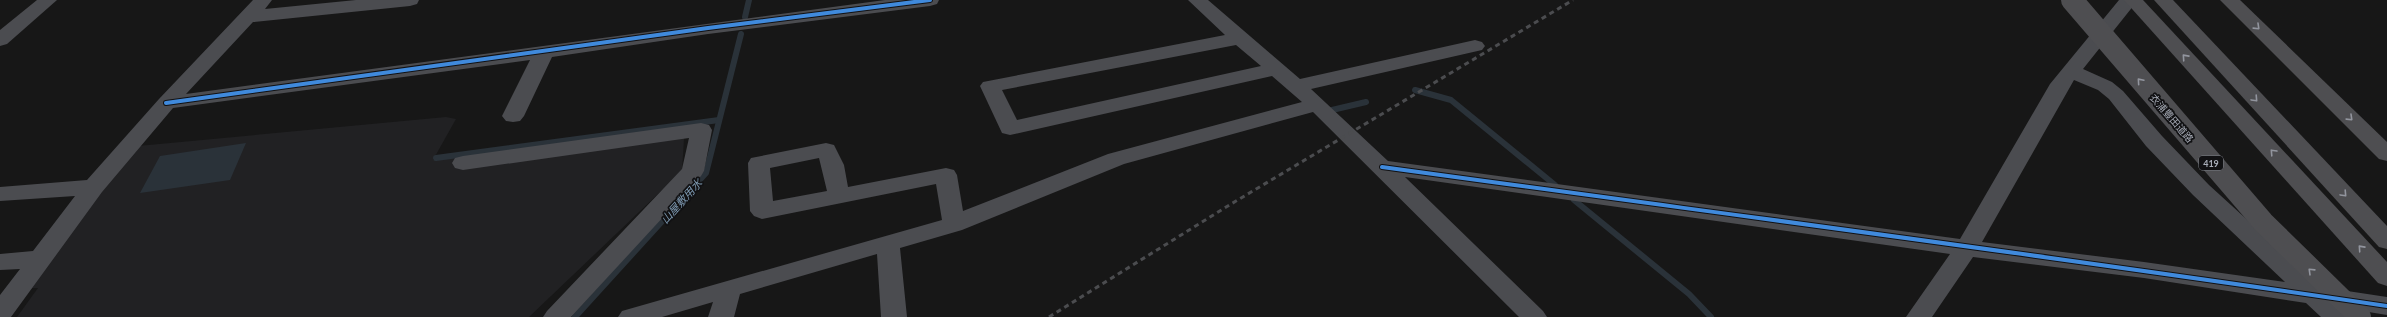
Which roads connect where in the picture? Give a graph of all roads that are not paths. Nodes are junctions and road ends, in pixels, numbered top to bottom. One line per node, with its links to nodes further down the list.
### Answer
1 (48, 0): 13 (street)
2 (263, 0): 11 (street)
3 (410, 0): 11 (street)
4 (930, 0): 15 (street)
5 (1197, 0): 12 (street)
6 (2072, 0): 46 (highway, 衣浦豊田道路 / 419, one-way to 6, bridge)
7 (2129, 0): 17 (street)
8 (2134, 0): 34 (highway, one-way to 8)
9 (2163, 0): 29 (highway, one-way to 29)
10 (2229, 0): 22 (highway, one-way to 22)
11 (247, 17): 19 (street)
12 (1240, 38): 16 (street); 16 (street)
13 (0, 40)
14 (1475, 46): 18 (street)
15 (544, 52): 19 (street); 21 (street)
16 (1277, 69): 18 (street)
17 (2071, 71): 31 (street); 36 (street)
18 (1295, 86): 20 (street)
19 (166, 103): 25 (street)
20 (1316, 105): 24 (street); 28 (street)
21 (513, 116)
22 (2387, 154)
23 (463, 163): 39 (street)
24 (1382, 167): 31 (street); 43 (street)
25 (94, 187): 26 (street); 32 (street)
26 (0, 194)
27 (839, 196): 28 (street)
28 (954, 224): 30 (street)
29 (2387, 241)
30 (888, 243): 35 (street); 42 (street)
31 (1967, 248): 36 (street); 44 (street)
32 (40, 259): 33 (street); 38 (street)
33 (0, 262)
34 (2387, 277)
35 (729, 289): 40 (street); 41 (street)
36 (2313, 295): 37 (street); 45 (street)
37 (2387, 306)
38 (0, 313)
39 (556, 317)
40 (631, 317)
41 (721, 317)
42 (894, 317)
43 (1534, 317)
44 (1919, 317)
45 (2337, 317)
46 (2360, 317)

